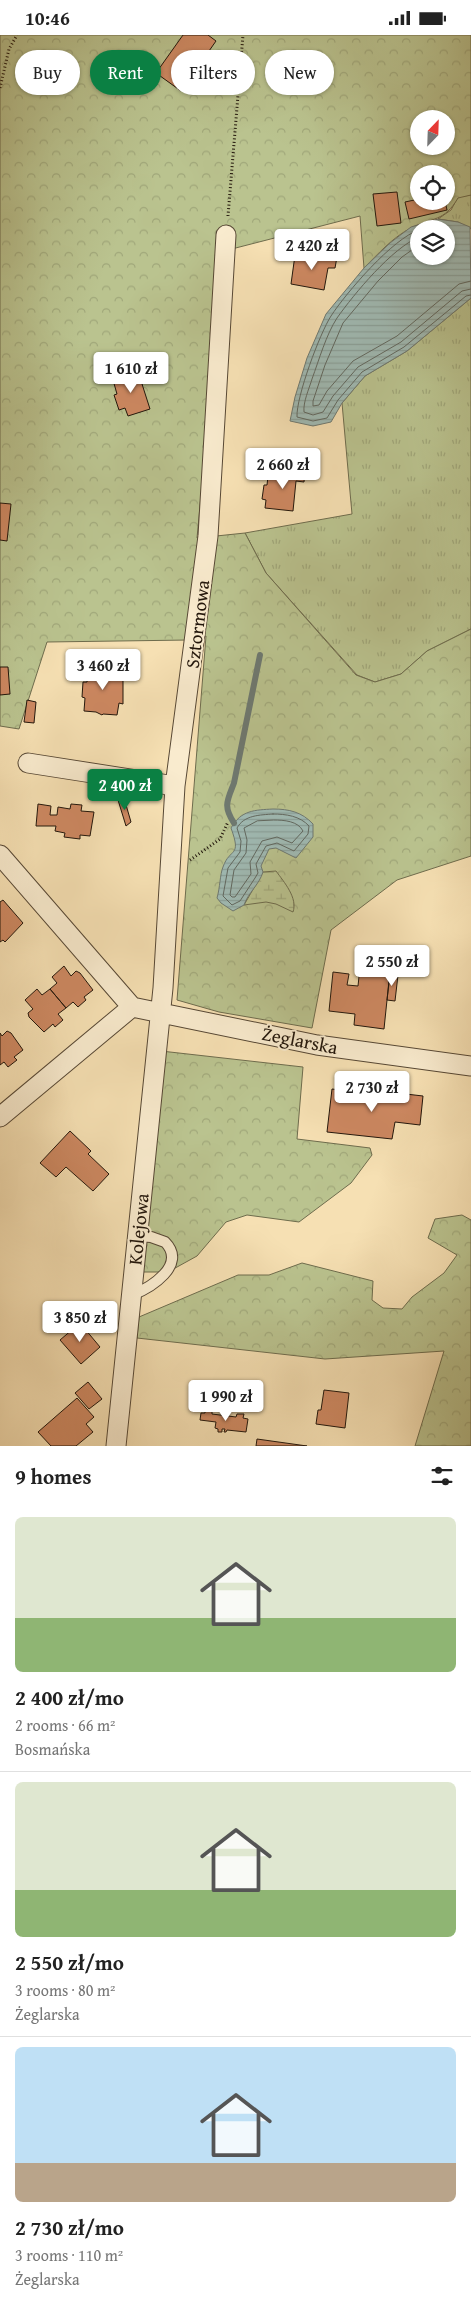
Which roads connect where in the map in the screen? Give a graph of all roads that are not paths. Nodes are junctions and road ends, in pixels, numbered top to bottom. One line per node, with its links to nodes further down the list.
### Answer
1 (226, 235): 3 (street, Sztormowa)
2 (28, 763): 3 (street)
3 (175, 785): 6 (street, Sztormowa)
4 (0, 855): 5 (street)
5 (132, 1007): 6 (street, Żeglarska); 8 (street)
6 (160, 1013): 7 (street, Żeglarska); 9 (street, Kolejowa)
7 (471, 1066)
8 (0, 1117)
9 (137, 1236): 10 (street, Kolejowa); 10 (lane)
10 (132, 1295): 11 (street, Kolejowa)
11 (116, 1446)

